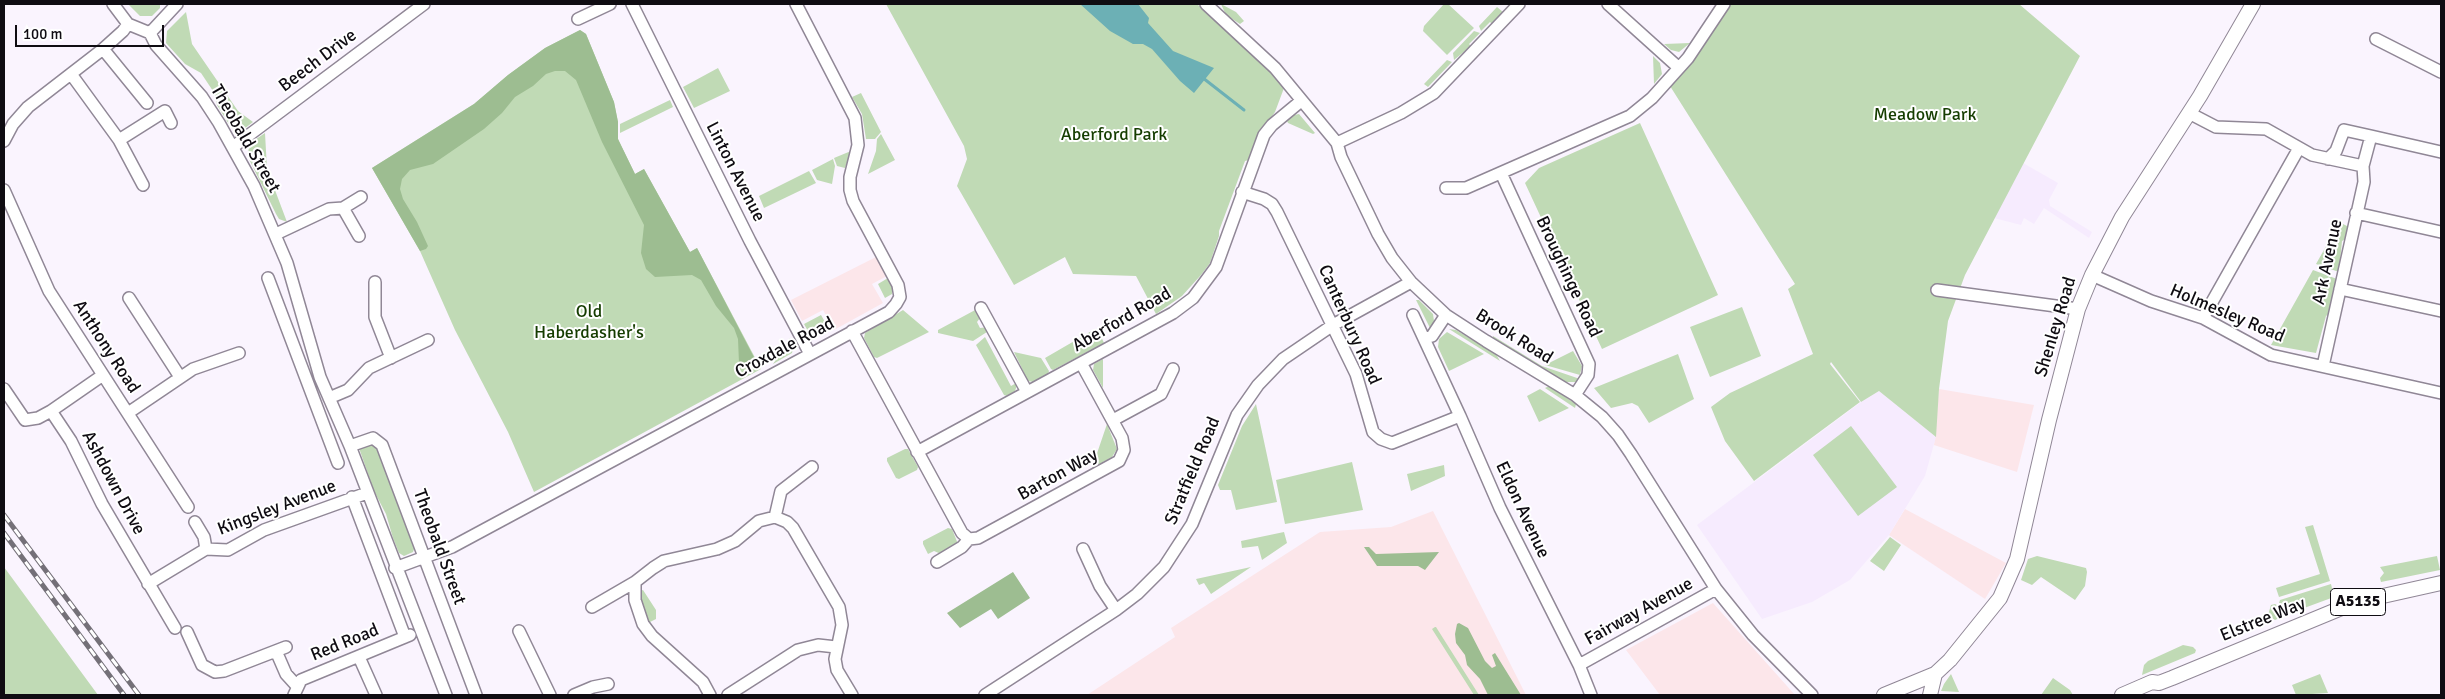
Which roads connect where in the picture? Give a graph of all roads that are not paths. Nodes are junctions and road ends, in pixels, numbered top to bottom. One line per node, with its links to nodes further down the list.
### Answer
1 (113, 4): 13 (street)
2 (424, 4): 28 (street, Beech Drive)
3 (610, 4): 12 (street)
4 (632, 4): 64 (street, Linton Avenue)
5 (796, 4): 60 (street, Croxdale Road)
6 (1519, 4): 27 (street)
7 (1608, 4): 17 (street)
8 (1724, 4): 17 (street)
9 (2253, 4): 22 (main road, Shenley Road)
10 (174, 5): 14 (street)
11 (1209, 5): 20 (street, Brook Road)
12 (578, 19)
13 (128, 24): 14 (street); 16 (street)
14 (150, 34): 28 (street, Theobald Street)
15 (2376, 39): 18 (street)
16 (103, 49): 19 (street); 21 (street)
17 (1679, 68): 33 (street)
18 (2441, 72)
19 (71, 74): 25 (street); 26 (street)
20 (1301, 101): 27 (street, Brook Road); 36 (street, Aberford Road)
21 (147, 103)
22 (2189, 113): 29 (street); 44 (main road, Shenley Road)
23 (172, 122): 26 (street)
24 (2371, 136): 30 (street); 31 (street); 32 (street, Ark Avenue)
25 (4, 140)
26 (119, 140): 34 (street)
27 (1337, 144): 47 (street, Brook Road)
28 (233, 147): 42 (street, Theobald Street)
29 (2299, 148): 31 (street); 58 (street)
30 (2441, 152)
31 (2328, 159): 32 (street)
32 (2363, 166): 40 (street, Ark Avenue)
33 (1501, 173): 35 (street); 74 (street, Broughinge Road)
34 (143, 185)
35 (1446, 188)
36 (1242, 192): 59 (street, Canterbury Road); 66 (street, Aberford Road)
37 (5, 196): 69 (street, Anthony Road)
38 (361, 197): 39 (street)
39 (343, 208): 42 (street); 43 (street)
40 (2356, 213): 41 (street); 48 (street, Ark Avenue)
41 (2441, 232)
42 (276, 234): 50 (street, Theobald Street)
43 (359, 236)
44 (2092, 275): 54 (main road, Shenley Road); 58 (street, Holmesley Road)
45 (268, 278): 52 (street)
46 (375, 282): 65 (street)
47 (1411, 282): 57 (street, Brook Road); 59 (street, Stratfield Road)
48 (2340, 289): 55 (street); 67 (street, Ark Avenue)
49 (1937, 290): 54 (street)
50 (296, 292): 52 (street); 75 (street, Theobald Street)
51 (129, 298): 70 (street)
52 (276, 299): 82 (street)
53 (981, 308): 72 (street)
54 (2078, 309): 109 (main road, Shenley Road)
55 (2441, 311)
56 (1413, 315): 61 (street, Eldon Avenue)
57 (1446, 315): 61 (street); 74 (street, Brook Road)
58 (2202, 318): 67 (street, Holmesley Road)
59 (1333, 325): 78 (street, Canterbury Road); 100 (street, Stratfield Road)
60 (852, 331): 64 (street, Croxdale Road); 81 (street)
61 (1425, 338): 78 (street, Eldon Avenue)
62 (428, 340): 65 (street)
63 (239, 353): 70 (street)
64 (810, 354): 92 (street, Croxdale Road)
65 (391, 358): 75 (street)
66 (1081, 363): 72 (street, Aberford Road); 79 (street, Barton Way)
67 (2323, 366): 73 (street, Holmesley Road)
68 (1172, 369): 79 (street)
69 (103, 375): 76 (street); 77 (street, Anthony Road)
70 (180, 377): 77 (street)
71 (4, 389): 76 (street)
72 (1027, 392): 81 (street, Aberford Road)
73 (2441, 394)
74 (1575, 395): 98 (street, Brook Road)
75 (328, 398): 80 (street, Theobald Street)
76 (51, 411): 97 (street, Ashdown Drive)
77 (128, 413): 86 (street, Anthony Road)
78 (1460, 416): 108 (street, Eldon Avenue)
79 (1113, 420): 89 (street, Barton Way)
80 (350, 446): 84 (street, Theobald Street); 92 (street, Theobald Street)
81 (917, 452): 89 (street)
82 (338, 463)
83 (812, 467): 87 (street)
84 (367, 493): 85 (street, Kingsley Avenue); 94 (street, Theobald Street)
85 (352, 498): 90 (street, Kingsley Avenue); 105 (street)
86 (188, 508)
87 (775, 517): 95 (street); 106 (street)
88 (194, 522): 90 (street)
89 (969, 538): 93 (street, Barton Way)
90 (206, 549): 97 (street, Kingsley Avenue)
91 (1083, 549): 100 (street)
92 (424, 558): 94 (street, Croxdale Road); 115 (street, Theobald Street)
93 (937, 562)
94 (395, 568): 104 (street, Theobald Street)
95 (636, 582): 99 (street); 118 (street)
96 (2441, 583): 112 (main road, Elstree Way / A5135)
97 (148, 584): 101 (street, Ashdown Drive)
98 (1716, 589): 108 (street, Fairway Avenue); 123 (street, Brook Road)
99 (592, 607)
100 (1116, 610): 121 (street, Stratfield Road)
101 (175, 628)
102 (519, 631): 116 (street)
103 (187, 632): 111 (street)
104 (420, 632): 105 (street, Red Road); 114 (street, Theobald Street)
105 (405, 637): 107 (street, Red Road)
106 (836, 647): 119 (street); 120 (street)
107 (359, 657): 111 (street, Red Road); 113 (street)
108 (1579, 665): 122 (street, Eldon Avenue)
109 (1935, 674): 124 (main road, Shenley Road); 126 (main road)
110 (608, 684): 117 (street)
111 (295, 690)
112 (2131, 694)
113 (376, 695)
114 (446, 695)
115 (476, 695)
116 (550, 695)
117 (574, 695)
118 (710, 695)
119 (728, 695)
120 (852, 695)
121 (986, 695)
122 (1591, 695)
123 (1812, 695)
124 (1883, 695): 125 (main road)
125 (1899, 695)
126 (1930, 695)

